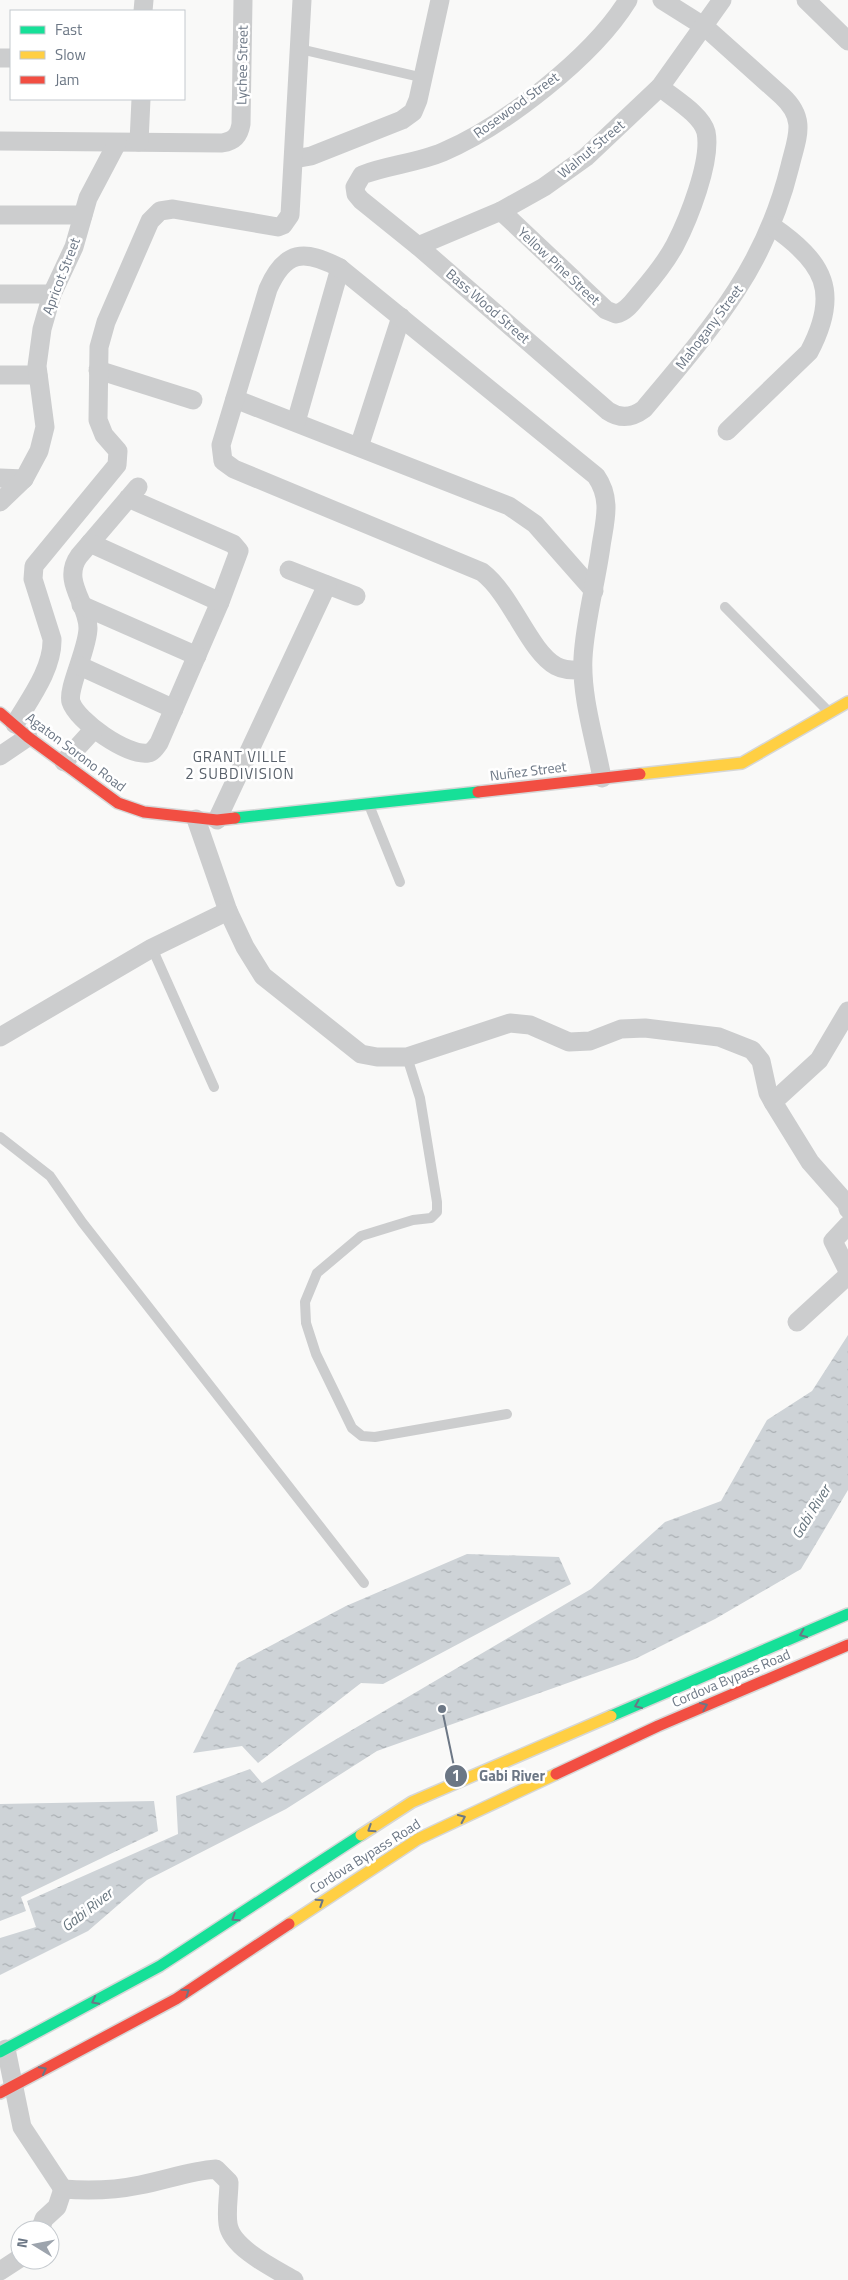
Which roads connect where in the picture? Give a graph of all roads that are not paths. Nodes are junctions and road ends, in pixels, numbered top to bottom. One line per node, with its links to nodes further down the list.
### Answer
1 (244, 0): 15 (street, Lychee Street)
2 (302, 0): 10 (street)
3 (440, 0): 11 (street)
4 (628, 0): 18 (street, Rosewood Street)
5 (662, 0): 8 (street)
6 (722, 0): 8 (street, Walnut Street)
7 (810, 1): 9 (street)
8 (705, 26): 12 (street, Walnut Street); 22 (street, Mahogany Street)
9 (848, 40)
10 (300, 50): 11 (lane); 17 (street)
11 (424, 78): 17 (street)
12 (660, 87): 19 (street, Walnut Street); 19 (street, Yellow Pine Street)
13 (141, 100): 15 (street)
14 (0, 142): 16 (street)
15 (139, 142): 16 (street)
16 (117, 143): 21 (street, Apricot Street)
17 (294, 159): 28 (street)
18 (355, 186): 23 (street, Bass Wood Street)
19 (501, 211): 23 (street, Walnut Street)
20 (0, 215): 21 (street)
21 (83, 215): 26 (street, Apricot Street)
22 (772, 226): 33 (street, Mahogany Street); 35 (street)
23 (418, 246): 33 (street, Bass Wood Street)
24 (340, 268): 27 (street); 31 (street); 34 (street)
25 (0, 294): 26 (street)
26 (52, 294): 30 (street, Apricot Street)
27 (401, 316): 36 (street); 43 (street)
28 (98, 370): 32 (street); 56 (street)
29 (0, 375): 30 (street)
30 (38, 375): 38 (street, Apricot Street)
31 (235, 399): 34 (street); 50 (street)
32 (193, 400)
33 (628, 417)
34 (296, 422): 36 (street)
35 (727, 431)
36 (359, 447): 43 (street)
37 (0, 478): 38 (street)
38 (24, 479): 39 (street, Apricot Street)
39 (0, 502)
40 (90, 543): 45 (street); 45 (street); 46 (street)
41 (289, 570): 42 (street)
42 (327, 585): 44 (street); 62 (street)
43 (594, 591): 50 (street)
44 (356, 596)
45 (220, 602): 48 (street)
46 (81, 605): 48 (street); 49 (street)
47 (724, 607): 54 (lane)
48 (197, 656): 52 (street)
49 (80, 666): 52 (street); 55 (street)
50 (583, 670): 59 (street)
51 (848, 702): 54 (main road, Nuñez Street)
52 (174, 709): 55 (street)
53 (0, 712): 56 (main road, Agaton Sorono Road)
54 (830, 712): 59 (main road, Nuñez Street)
55 (94, 729): 58 (street)
56 (21, 731): 57 (street); 58 (main road, Agaton Sorono Road)
57 (0, 756)
58 (64, 762): 61 (main road, Agaton Sorono Road)
59 (602, 778): 60 (main road, Nuñez Street)
60 (369, 805): 62 (main road, Nuñez Street); 63 (lane)
61 (196, 820): 62 (main road, Nuñez Street); 64 (street)
62 (217, 820)
63 (400, 882)
64 (228, 911): 65 (street); 68 (street)
65 (152, 948): 67 (street); 69 (lane)
66 (848, 1011): 70 (street)
67 (0, 1037)
68 (407, 1058): 70 (street); 76 (lane)
69 (214, 1087)
70 (773, 1102): 72 (street)
71 (0, 1137): 77 (lane)
72 (848, 1209)
73 (848, 1225): 74 (street)
74 (848, 1272): 75 (street)
75 (798, 1322)
76 (507, 1414)
77 (364, 1583)
78 (848, 1614): 80 (main road, Cordova Bypass Road, one-way to 80)
79 (848, 1645): 81 (main road, Cordova Bypass Road, one-way to 79)
80 (3, 2050): 81 (street)
81 (6, 2090): 82 (street)
82 (63, 2189): 83 (street); 84 (street)
83 (44, 2220)
84 (294, 2280)

